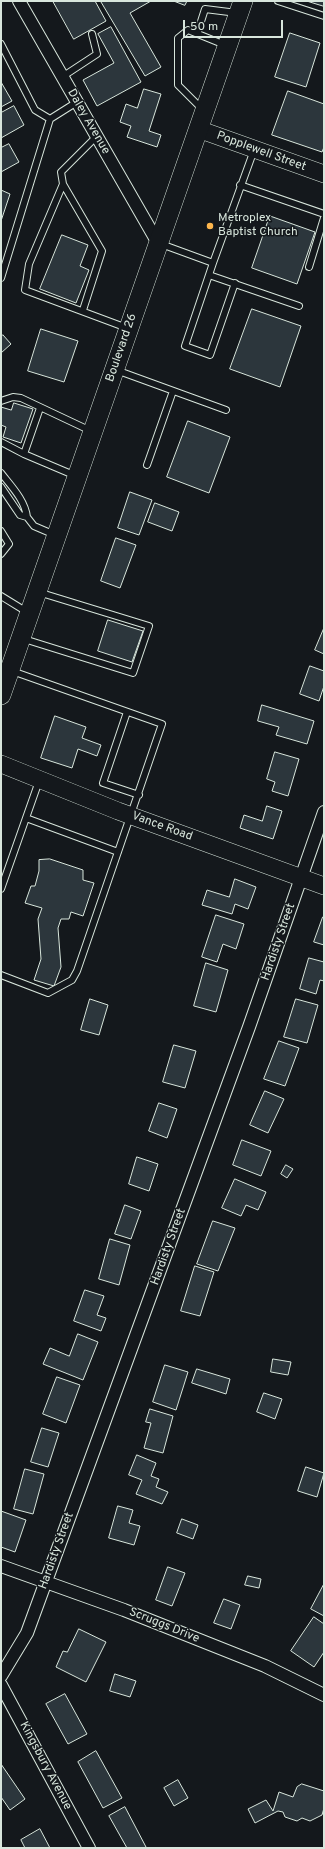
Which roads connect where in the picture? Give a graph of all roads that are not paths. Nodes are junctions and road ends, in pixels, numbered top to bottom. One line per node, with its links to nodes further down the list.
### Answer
1 (19, 1): 11 (street, Daley Avenue)
2 (207, 1): 5 (lane)
3 (278, 1): 6 (lane)
4 (241, 7): 5 (lane); 10 (main road, Boulevard 26)
5 (205, 8): 8 (lane)
6 (324, 16)
7 (92, 34): 11 (lane)
8 (197, 34): 10 (lane); 13 (lane)
9 (1, 44): 14 (lane)
10 (227, 46): 13 (main road, Boulevard 26)
11 (62, 77): 12 (street, Daley Avenue)
12 (77, 102): 14 (lane); 16 (street, Daley Avenue)
13 (204, 112): 15 (main road, Boulevard 26)
14 (50, 119): 27 (lane)
15 (198, 129): 17 (street, Popplewell Street); 23 (main road, Boulevard 26)
16 (97, 136): 19 (lane); 23 (street, Daley Avenue)
17 (254, 149): 18 (street, Popplewell Street); 20 (lane)
18 (324, 174)
19 (63, 184): 30 (lane); 30 (lane)
20 (240, 185): 21 (lane); 24 (lane)
21 (324, 214)
22 (324, 218): 25 (lane)
23 (158, 243): 24 (lane); 31 (main road, Boulevard 26)
24 (213, 263): 26 (lane)
25 (309, 267)
26 (209, 275): 28 (lane); 28 (lane)
27 (1, 278)
28 (234, 283): 29 (lane)
29 (299, 306)
30 (83, 310): 31 (lane)
31 (128, 328): 32 (main road, Boulevard 26)
32 (114, 369): 33 (lane); 37 (main road, Boulevard 26)
33 (173, 391): 36 (lane); 40 (lane)
34 (1, 401): 35 (lane)
35 (40, 408): 37 (lane); 39 (lane)
36 (226, 410)
37 (92, 432): 42 (main road, Boulevard 26)
38 (1, 442): 39 (lane)
39 (24, 454): 42 (lane)
40 (147, 464)
41 (1, 473): 44 (lane)
42 (77, 477): 46 (main road, Boulevard 26)
43 (1, 487): 44 (lane)
44 (27, 517): 46 (lane)
45 (1, 531): 47 (lane)
46 (57, 535): 48 (main road, Boulevard 26)
47 (1, 554)
48 (37, 591): 50 (main road, Boulevard 26); 51 (lane)
49 (1, 596): 50 (lane)
50 (29, 613): 51 (main road, Boulevard 26)
51 (21, 638): 52 (main road, Boulevard 26)
52 (10, 670): 53 (main road, Boulevard 26); 54 (lane)
53 (1, 695)
54 (127, 712): 57 (lane); 57 (lane)
55 (1, 764): 56 (street, Vance Road)
56 (39, 780): 59 (street, Vance Road); 60 (lane)
57 (139, 795): 59 (lane)
58 (324, 812): 62 (street, Hardisty Street)
59 (132, 816): 61 (lane); 62 (street, Vance Road)
60 (26, 818): 61 (lane); 64 (lane)
61 (118, 852): 65 (lane)
62 (301, 877): 63 (street, Vance Road); 67 (street, Hardisty Street)
63 (324, 886)
64 (1, 889)
65 (1, 975)
66 (1, 1566): 67 (street, Scruggs Drive)
67 (46, 1582): 68 (street, Hardisty Street); 70 (street, Scruggs Drive)
68 (1, 1676)
69 (1, 1685): 71 (street, Kingsbury Avenue)
70 (324, 1695)
71 (89, 1848)

